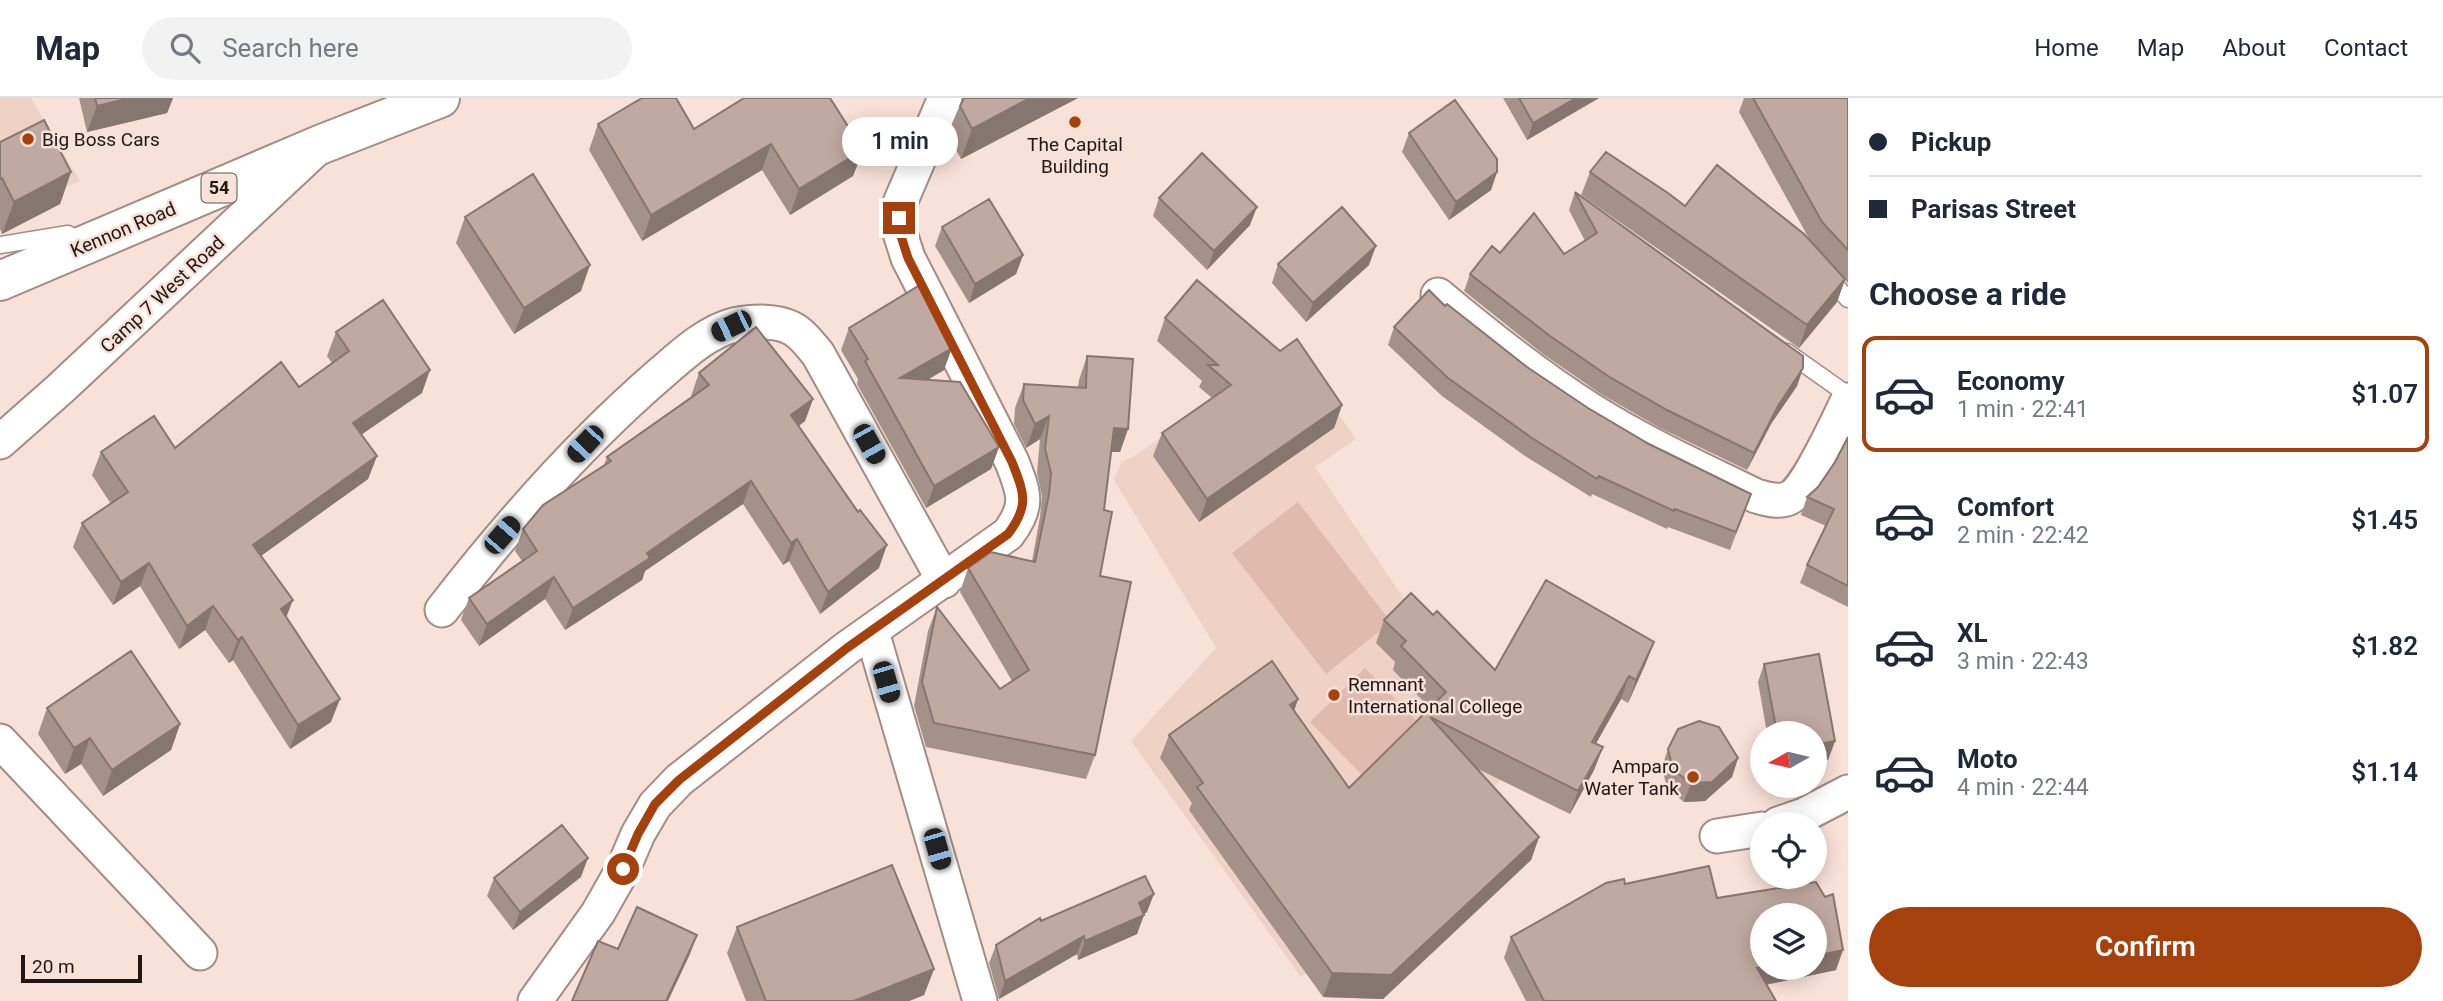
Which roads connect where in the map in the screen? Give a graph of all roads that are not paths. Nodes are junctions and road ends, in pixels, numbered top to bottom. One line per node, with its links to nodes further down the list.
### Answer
1 (440, 98): 3 (highway, Kennon Road / 54)
2 (945, 98): 13 (street)
3 (322, 144): 5 (highway, Kennon Road / 54); 12 (street, Camp 7 West Road)
4 (0, 245): 5 (lane)
5 (86, 245): 7 (highway, Kennon Road / 54)
6 (1813, 261): 9 (lane)
7 (0, 281)
8 (1438, 295): 11 (street)
9 (1848, 299)
10 (1771, 341): 11 (lane)
11 (1848, 397)
12 (0, 442)
13 (944, 580): 14 (street); 15 (street)
14 (442, 610)
15 (872, 632): 22 (street); 23 (street)
16 (0, 741): 21 (street)
17 (1848, 792): 18 (street)
18 (1810, 812)
19 (1750, 831): 20 (street)
20 (1717, 836)
21 (201, 953)
22 (535, 1001)
23 (980, 1001)

